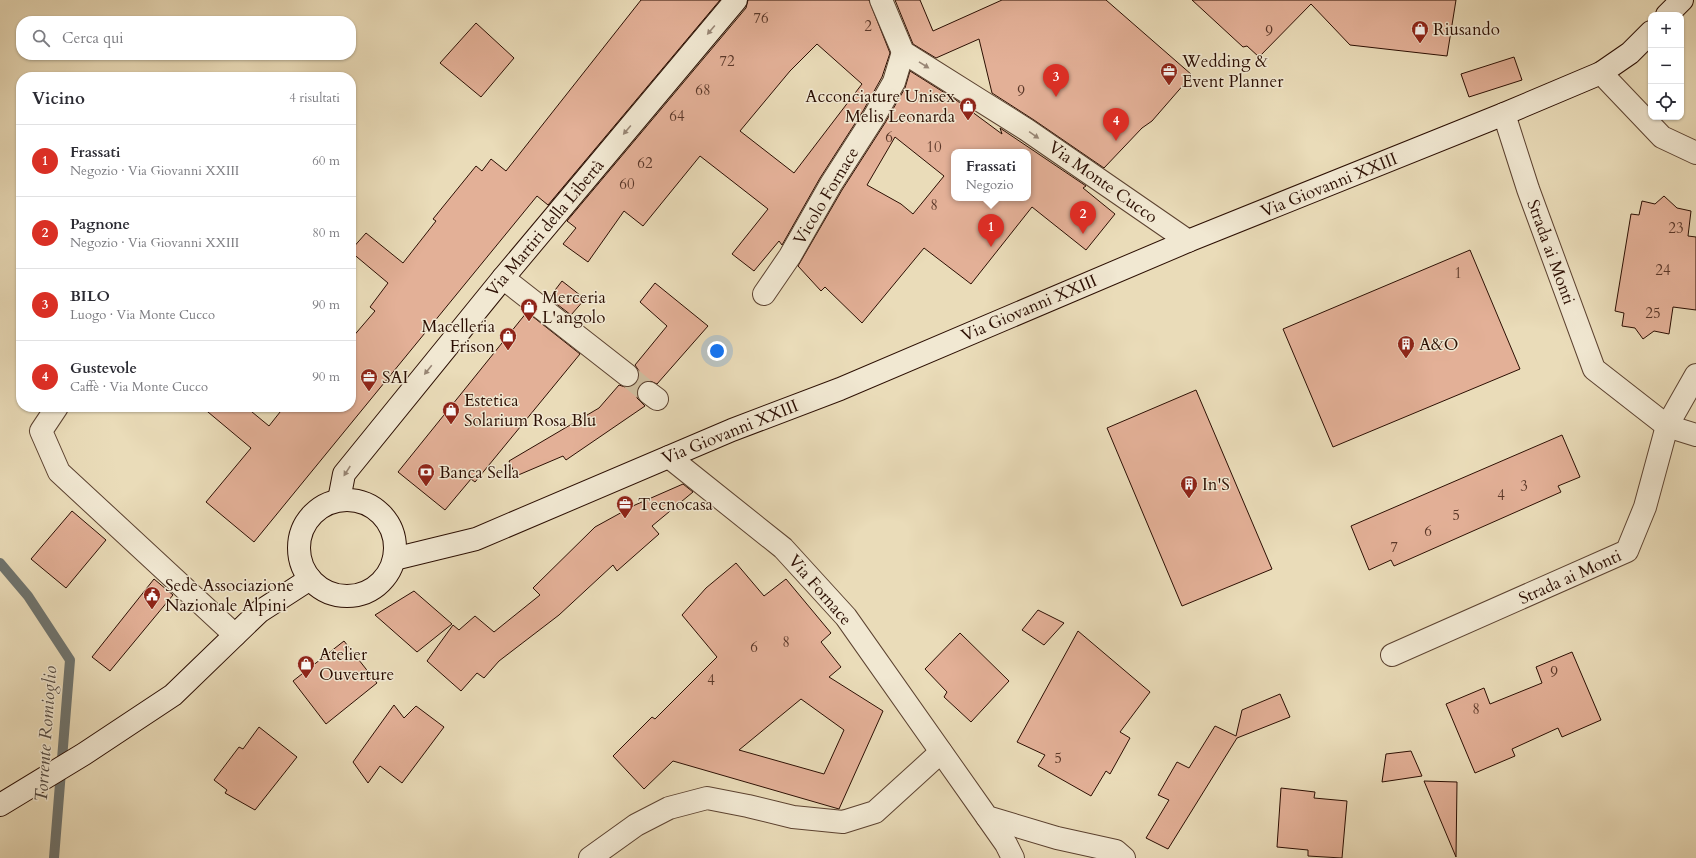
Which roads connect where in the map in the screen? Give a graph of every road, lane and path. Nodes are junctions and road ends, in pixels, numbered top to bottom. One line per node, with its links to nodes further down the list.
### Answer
1 (736, 0): 11 (street, Via Martiri della Libertà, one-way to 11)
2 (881, 0): 6 (street)
3 (1682, 0): 4 (street)
4 (1670, 12)
5 (1648, 35): 7 (street, Via Giovanni XXIII)
6 (904, 52): 10 (street, Via Monte Cucco, one-way to 10); 12 (street, Vicolo Fornace)
7 (1601, 73): 8 (street, Via Giovanni XXIII); 9 (street)
8 (1504, 114): 10 (street, Via Giovanni XXIII); 16 (street, Strada ai Monti)
9 (1696, 153)
10 (1188, 241): 18 (street, Via Giovanni XXIII)
11 (502, 278): 13 (street); 19 (street, Via Martiri della Libertà, one-way to 19)
12 (764, 294)
13 (627, 375)
14 (1696, 375): 16 (street)
15 (54, 412): 22 (street)
16 (1667, 426): 17 (street, Strada ai Monti); 23 (street, Strada ai Monti)
17 (1696, 435)
18 (669, 456): 20 (street, Via Giovanni XXIII); 24 (street, Via Fornace)
19 (339, 500): 20 (street); 21 (street)
20 (394, 559): 21 (street)
21 (310, 579): 22 (street)
22 (235, 635): 25 (street)
23 (1392, 655)
24 (941, 752): 26 (street, Via Fornace); 27 (street)
25 (4, 803)
26 (987, 817): 28 (street, Via Fornace); 29 (street)
27 (590, 858)
28 (1013, 858)
29 (1124, 858)

